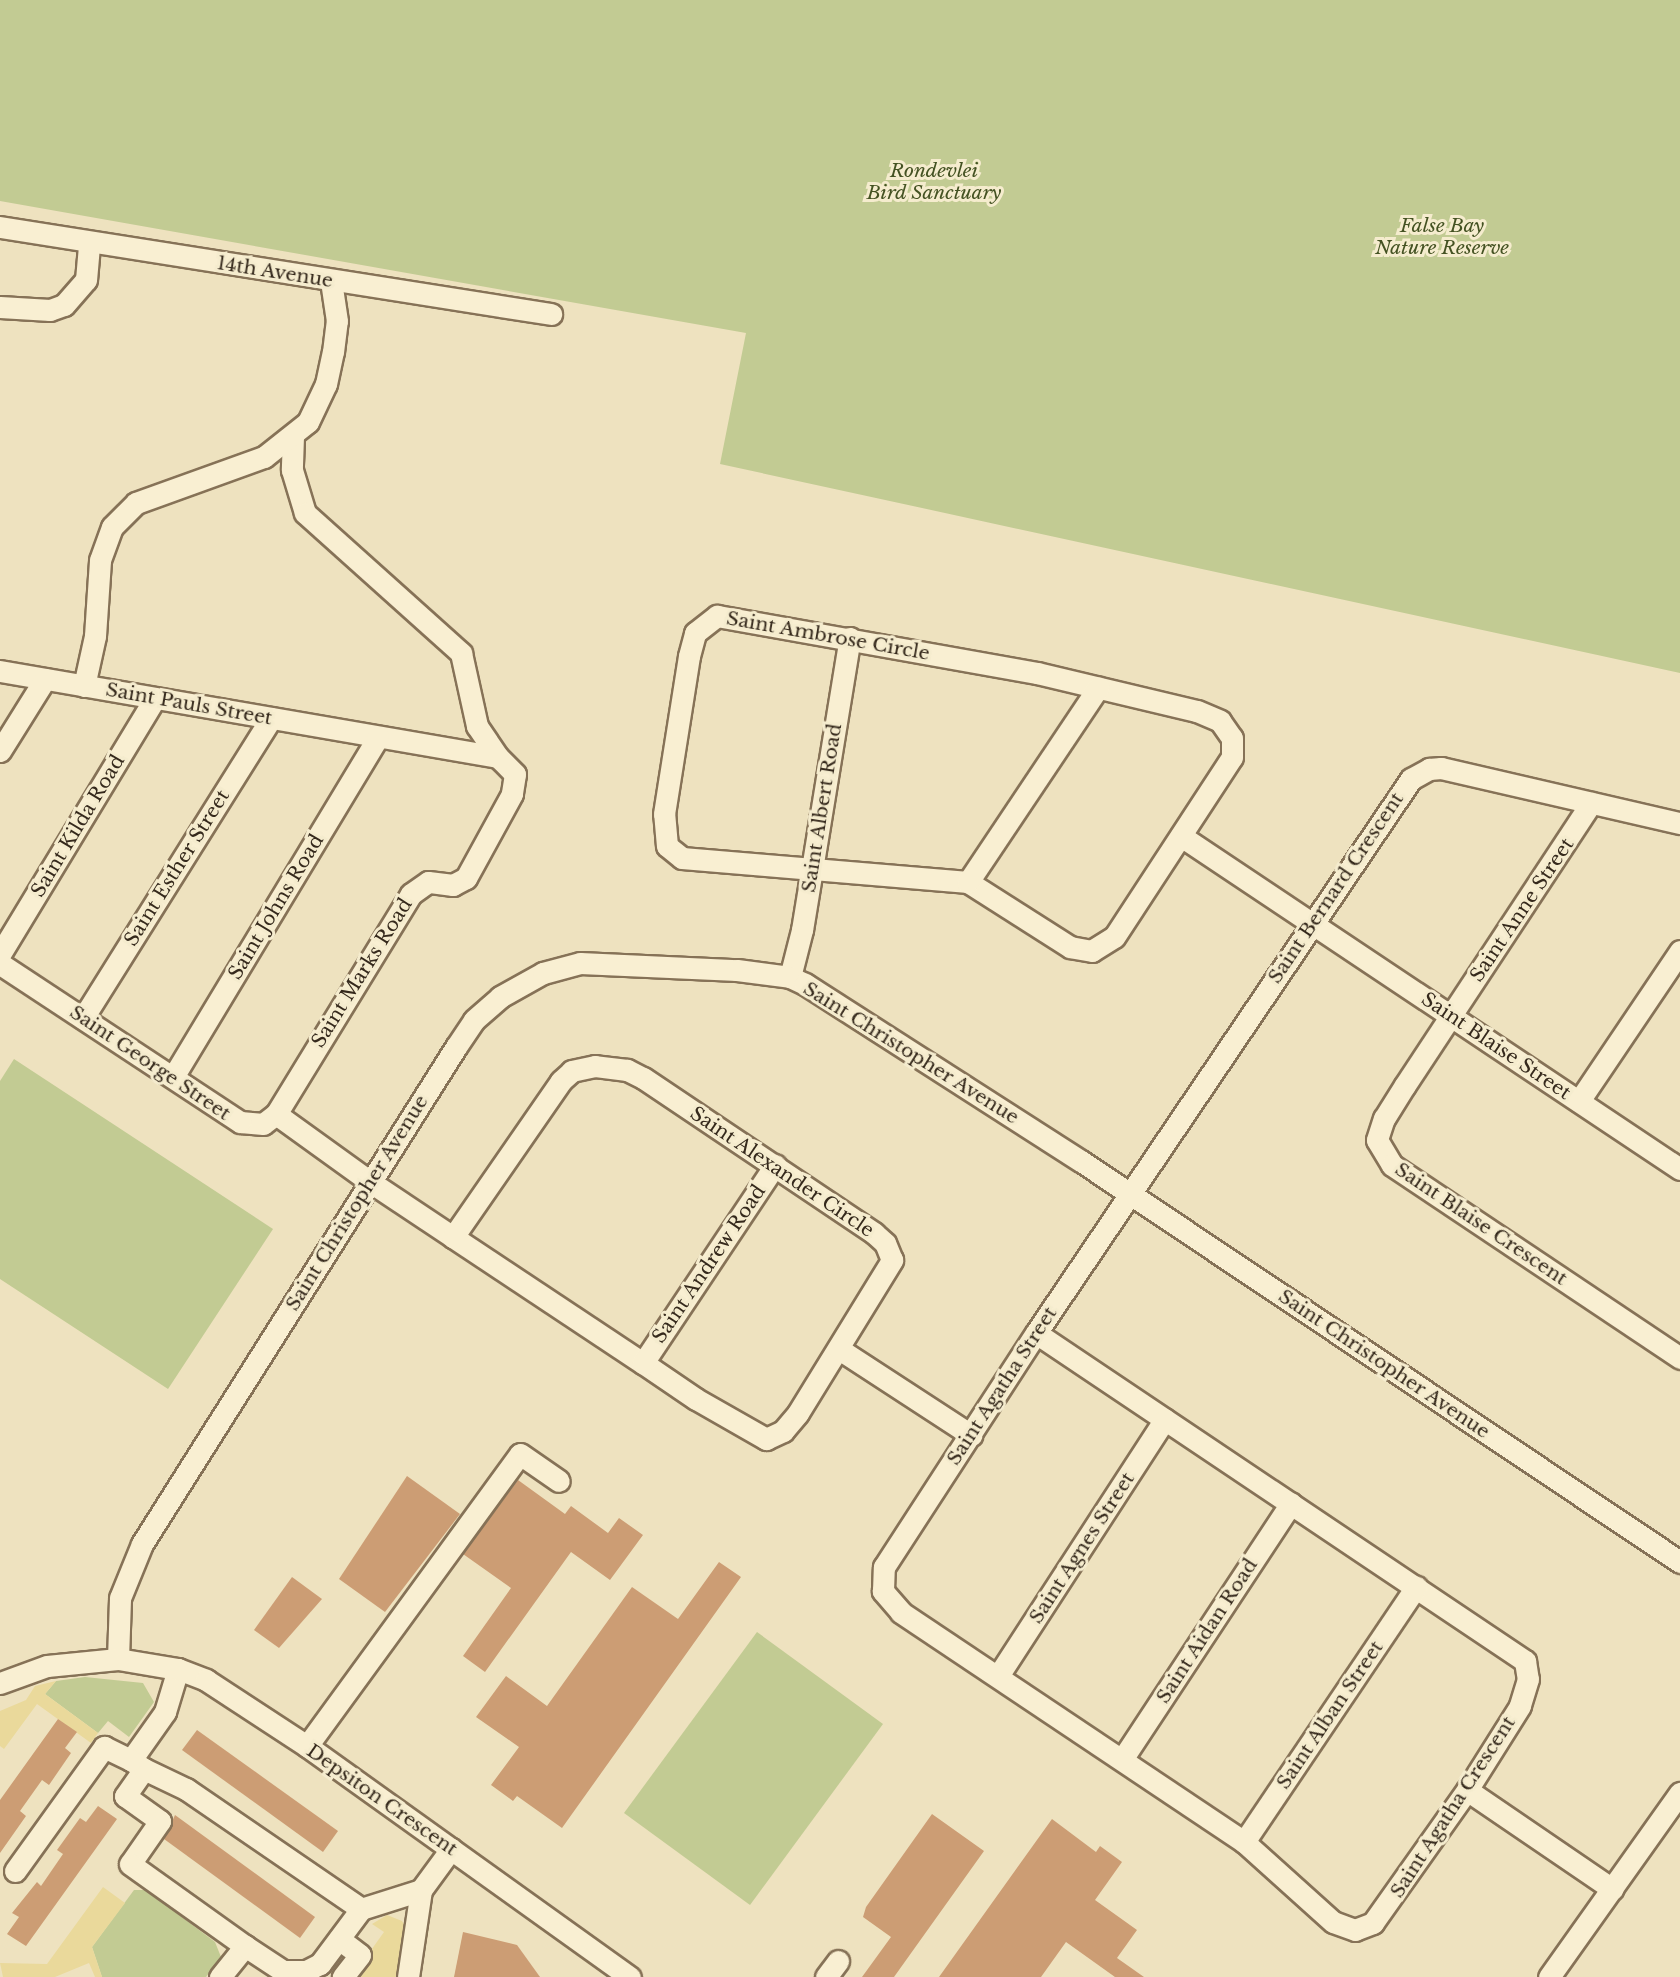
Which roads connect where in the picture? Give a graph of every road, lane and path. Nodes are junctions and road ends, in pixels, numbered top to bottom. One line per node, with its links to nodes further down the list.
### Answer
1 (0, 227): 2 (street, 14th Avenue)
2 (89, 243): 3 (street, 14th Avenue); 4 (street)
3 (331, 281): 5 (street, 14th Avenue); 6 (street)
4 (0, 307)
5 (551, 314)
6 (293, 436): 10 (street); 16 (street, Saint Marks Road)
7 (850, 638): 11 (street, Saint Ambrose Circle); 20 (street, Saint Albert Road); 20 (street, Saint Ambrose Circle)
8 (0, 671): 9 (street, Saint Pauls Street)
9 (45, 679): 10 (street, Saint Pauls Street); 15 (street)
10 (84, 686): 12 (street, Saint Pauls Street)
11 (1098, 688): 19 (street, Saint Ambrose Circle); 21 (street)
12 (155, 698): 13 (street, Saint Pauls Street); 24 (street, Saint Kilda Road)
13 (271, 718): 14 (street, Saint Pauls Street); 28 (street, Saint Esther Street)
14 (378, 737): 16 (street); 29 (street, Saint Johns Road)
15 (0, 751)
16 (498, 757): 31 (street, Saint Marks Road)
17 (1591, 803): 18 (street, Saint Bernard Crescent); 22 (street, Saint Bernard Crescent); 27 (street, Saint Anne Street)
18 (1680, 823)
19 (1181, 836): 21 (street, Saint Ambrose Circle); 22 (street)
20 (813, 869): 21 (street, Saint Ambrose Circle); 26 (street, Saint Albert Road)
21 (968, 882)
22 (1312, 923): 27 (street, Saint Blaise Street); 35 (street, Saint Bernard Crescent)
23 (1680, 951): 30 (street)
24 (0, 954)
25 (0, 964): 28 (street, Saint George Street)
26 (790, 977): 34 (street, Saint Christopher Avenue); 35 (street, Saint Christopher Avenue)
27 (1451, 1016): 30 (street, Saint Blaise Street); 39 (street, Saint Blaise Crescent)
28 (83, 1018): 29 (street, Saint George Street)
29 (173, 1077): 31 (street, Saint George Street)
30 (1579, 1101): 33 (street, Saint Blaise Street)
31 (275, 1114): 34 (street)
32 (775, 1165): 36 (street, Saint Alexander Circle); 38 (street, Saint Alexander Circle); 40 (street, Saint Andrew Road)
33 (1680, 1169)
34 (369, 1181): 36 (street, Saint Alexander Circle); 48 (street, Saint Christopher Avenue)
35 (1131, 1195): 37 (street, Saint Agatha Street); 45 (street, Saint Christopher Avenue)
36 (453, 1237): 40 (street, Saint Alexander Circle)
37 (1036, 1333): 41 (street, Saint Agatha Crescent); 42 (street, Saint Agatha Street)
38 (839, 1349): 40 (street, Saint Alexander Circle); 42 (street)
39 (1680, 1358)
40 (643, 1363)
41 (1165, 1419): 44 (street, Saint Agatha Crescent); 50 (street, Saint Agnes Street)
42 (971, 1435): 46 (street, Saint Agatha Street)
43 (559, 1482): 52 (street)
44 (1291, 1503): 47 (street, Saint Agatha Crescent); 53 (street, Saint Aidan Road)
45 (1680, 1562)
46 (881, 1580): 50 (street, Saint Agatha Crescent)
47 (1416, 1587): 55 (street, Saint Agatha Crescent); 57 (street, Saint Alban Street)
48 (118, 1660): 49 (street, Depsiton Crescent); 51 (street, Depsiton Crescent)
49 (178, 1669): 52 (street, Depsiton Crescent); 54 (street)
50 (998, 1676): 53 (street, Saint Agatha Crescent)
51 (0, 1683)
52 (307, 1746): 58 (street, Depsiton Crescent)
53 (1123, 1758): 57 (street, Saint Agatha Crescent)
54 (137, 1764): 59 (street); 62 (street); 64 (street)
55 (1467, 1790): 57 (street, Saint Agatha Crescent); 61 (street)
56 (1680, 1793): 61 (street)
57 (1244, 1842)
58 (451, 1849): 60 (street); 68 (street, Depsiton Crescent)
59 (15, 1871)
60 (421, 1889): 62 (street); 67 (street)
61 (1612, 1889): 69 (street)
62 (361, 1909): 63 (street)
63 (339, 1939): 64 (street); 66 (street)
64 (245, 1946): 65 (street)
65 (220, 1977)
66 (344, 1977)
67 (408, 1977)
68 (630, 1977)
69 (1549, 1977)

